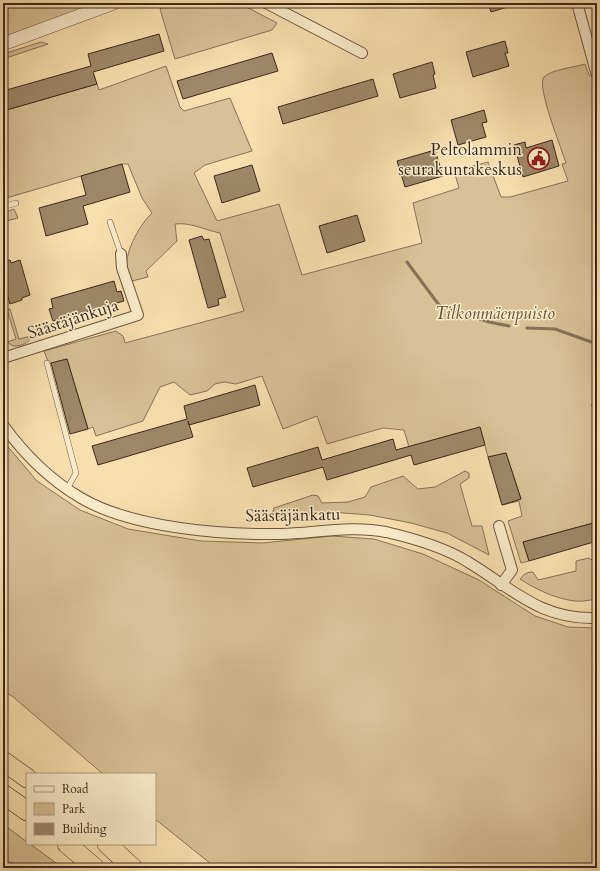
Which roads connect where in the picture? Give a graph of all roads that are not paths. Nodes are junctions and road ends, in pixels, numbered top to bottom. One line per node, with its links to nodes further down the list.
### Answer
1 (114, 3): 4 (street)
2 (266, 3): 5 (street)
3 (577, 3): 6 (street)
4 (3, 44)
5 (362, 53)
6 (596, 72)
7 (16, 203): 8 (lane)
8 (3, 207)
9 (110, 222): 10 (lane)
10 (121, 254): 11 (street, Säästäjänkuja)
11 (3, 358)
12 (47, 363): 15 (lane)
13 (3, 425): 16 (street, Säästäjänkatu)
14 (83, 472): 15 (lane)
15 (76, 473): 16 (lane)
16 (67, 489): 18 (street, Säästäjänkatu)
17 (499, 526): 18 (street)
18 (501, 585): 19 (street, Säästäjänkatu)
19 (597, 618)
20 (3, 761): 21 (highway)
21 (26, 777)
22 (3, 794): 23 (highway)
23 (26, 810)
24 (68, 845): 26 (highway)
25 (111, 847): 27 (highway)
26 (95, 868)
27 (133, 868)

